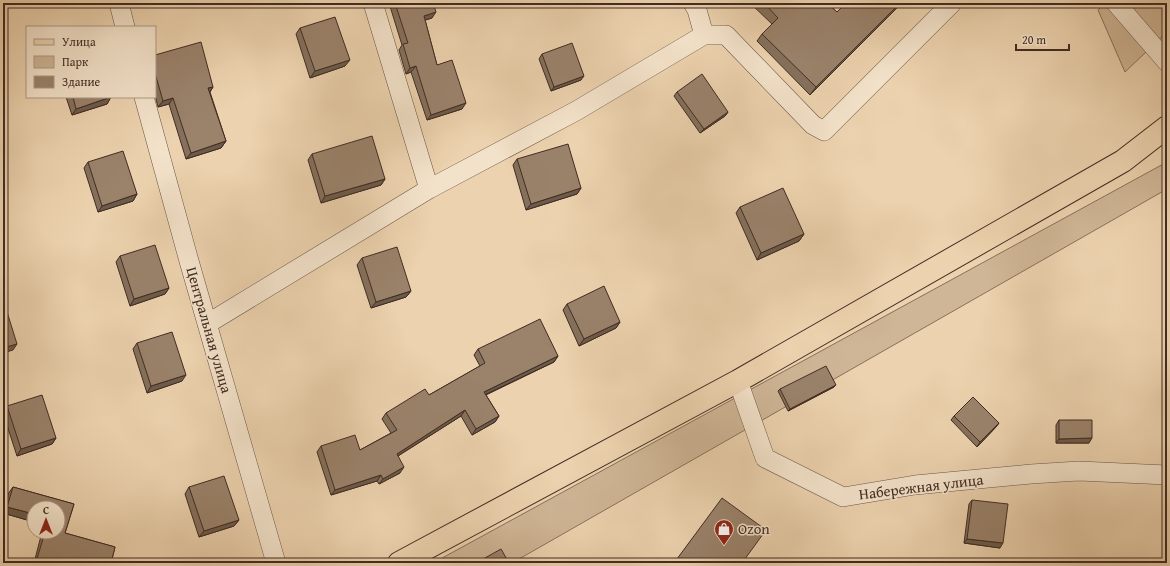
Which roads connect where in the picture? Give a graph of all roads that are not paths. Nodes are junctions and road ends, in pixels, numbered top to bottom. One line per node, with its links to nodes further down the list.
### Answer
1 (119, 3): 6 (street)
2 (373, 3): 11 (street)
3 (692, 3): 7 (street)
4 (952, 3): 7 (street)
5 (1116, 3): 8 (street)
6 (125, 26)
7 (704, 35): 11 (street)
8 (1167, 62)
9 (144, 98): 12 (street, Центральная улица)
10 (1167, 127): 13 (main road)
11 (429, 189): 12 (street)
12 (207, 324): 15 (street, Центральная улица)
13 (738, 381): 14 (street, Набережная улица); 16 (main road)
14 (1167, 475)
15 (276, 563)
16 (399, 563)

